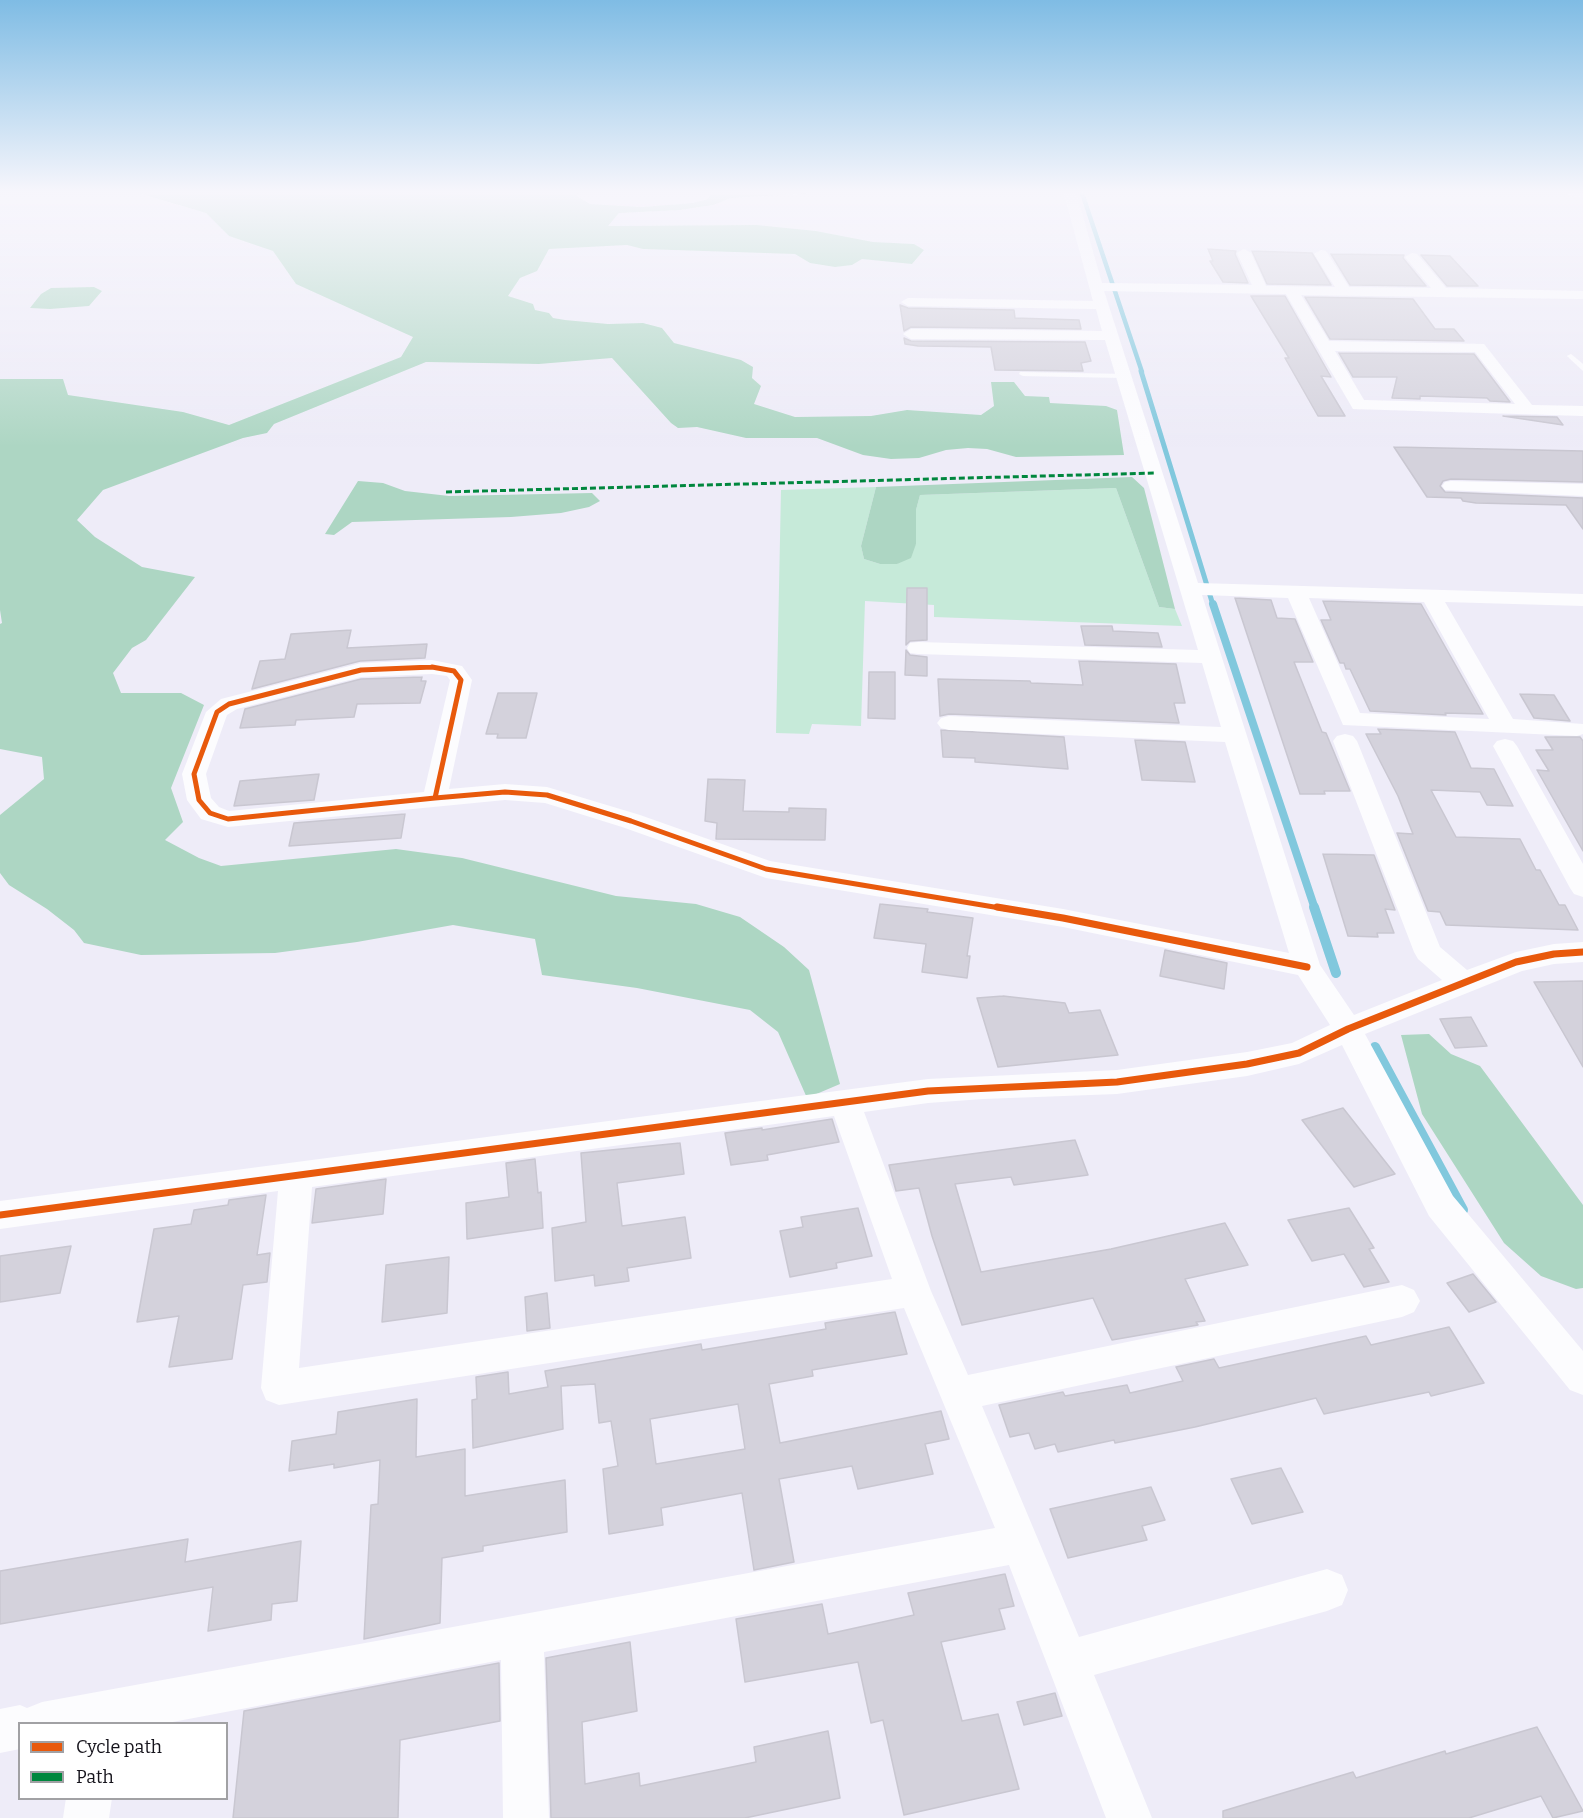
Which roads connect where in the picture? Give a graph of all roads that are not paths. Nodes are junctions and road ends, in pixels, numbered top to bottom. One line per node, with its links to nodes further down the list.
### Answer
1 (1103, 278): 5 (street)
2 (1255, 278): 6 (street)
3 (1336, 278): 8 (street)
4 (1430, 278): 9 (street)
5 (1107, 287): 6 (street); 12 (street)
6 (1261, 290): 7 (street)
7 (1291, 290): 8 (street); 15 (street)
8 (1345, 291): 9 (street)
9 (1442, 293): 10 (street)
10 (1583, 295)
11 (908, 302): 12 (street)
12 (1101, 305): 14 (street)
13 (911, 334): 14 (street)
14 (1111, 336): 19 (street)
15 (1323, 346): 20 (street); 20 (street)
16 (1571, 356): 17 (lane)
17 (1583, 369)
18 (1023, 375): 19 (lane)
19 (1124, 376): 24 (street)
20 (1527, 409): 21 (street)
21 (1583, 411)
22 (1451, 486): 23 (street)
23 (1583, 490)
24 (1203, 589): 25 (street); 29 (street)
25 (1296, 592): 26 (street); 33 (street)
26 (1430, 595): 27 (street); 33 (street)
27 (1583, 600)
28 (918, 648): 29 (street)
29 (1210, 657): 32 (street)
30 (949, 723): 32 (street)
31 (1577, 729): 33 (street)
32 (1233, 735): 38 (street)
33 (1505, 736): 36 (street)
34 (1345, 741): 39 (street)
35 (435, 798): 35 (street); 38 (street)
36 (1583, 888)
37 (1583, 952): 39 (street)
38 (1307, 967): 40 (street)
39 (1464, 983): 40 (street)
40 (1348, 1029): 41 (street); 46 (street)
41 (845, 1103): 42 (street); 44 (street)
42 (296, 1176): 43 (street); 44 (street)
43 (0, 1215)
44 (914, 1291): 47 (street)
45 (1402, 1300): 47 (street)
46 (1583, 1378)
47 (959, 1394): 48 (street)
48 (1021, 1543): 50 (street); 51 (street)
49 (1327, 1590): 51 (street)
50 (522, 1635): 52 (street); 58 (street)
51 (1067, 1662): 59 (street)
52 (103, 1718): 53 (street)
53 (62, 1722)
54 (18, 1728): 55 (street)
55 (0, 1731)
56 (89, 1800): 57 (street)
57 (86, 1818)
58 (526, 1818)
59 (1129, 1818)

